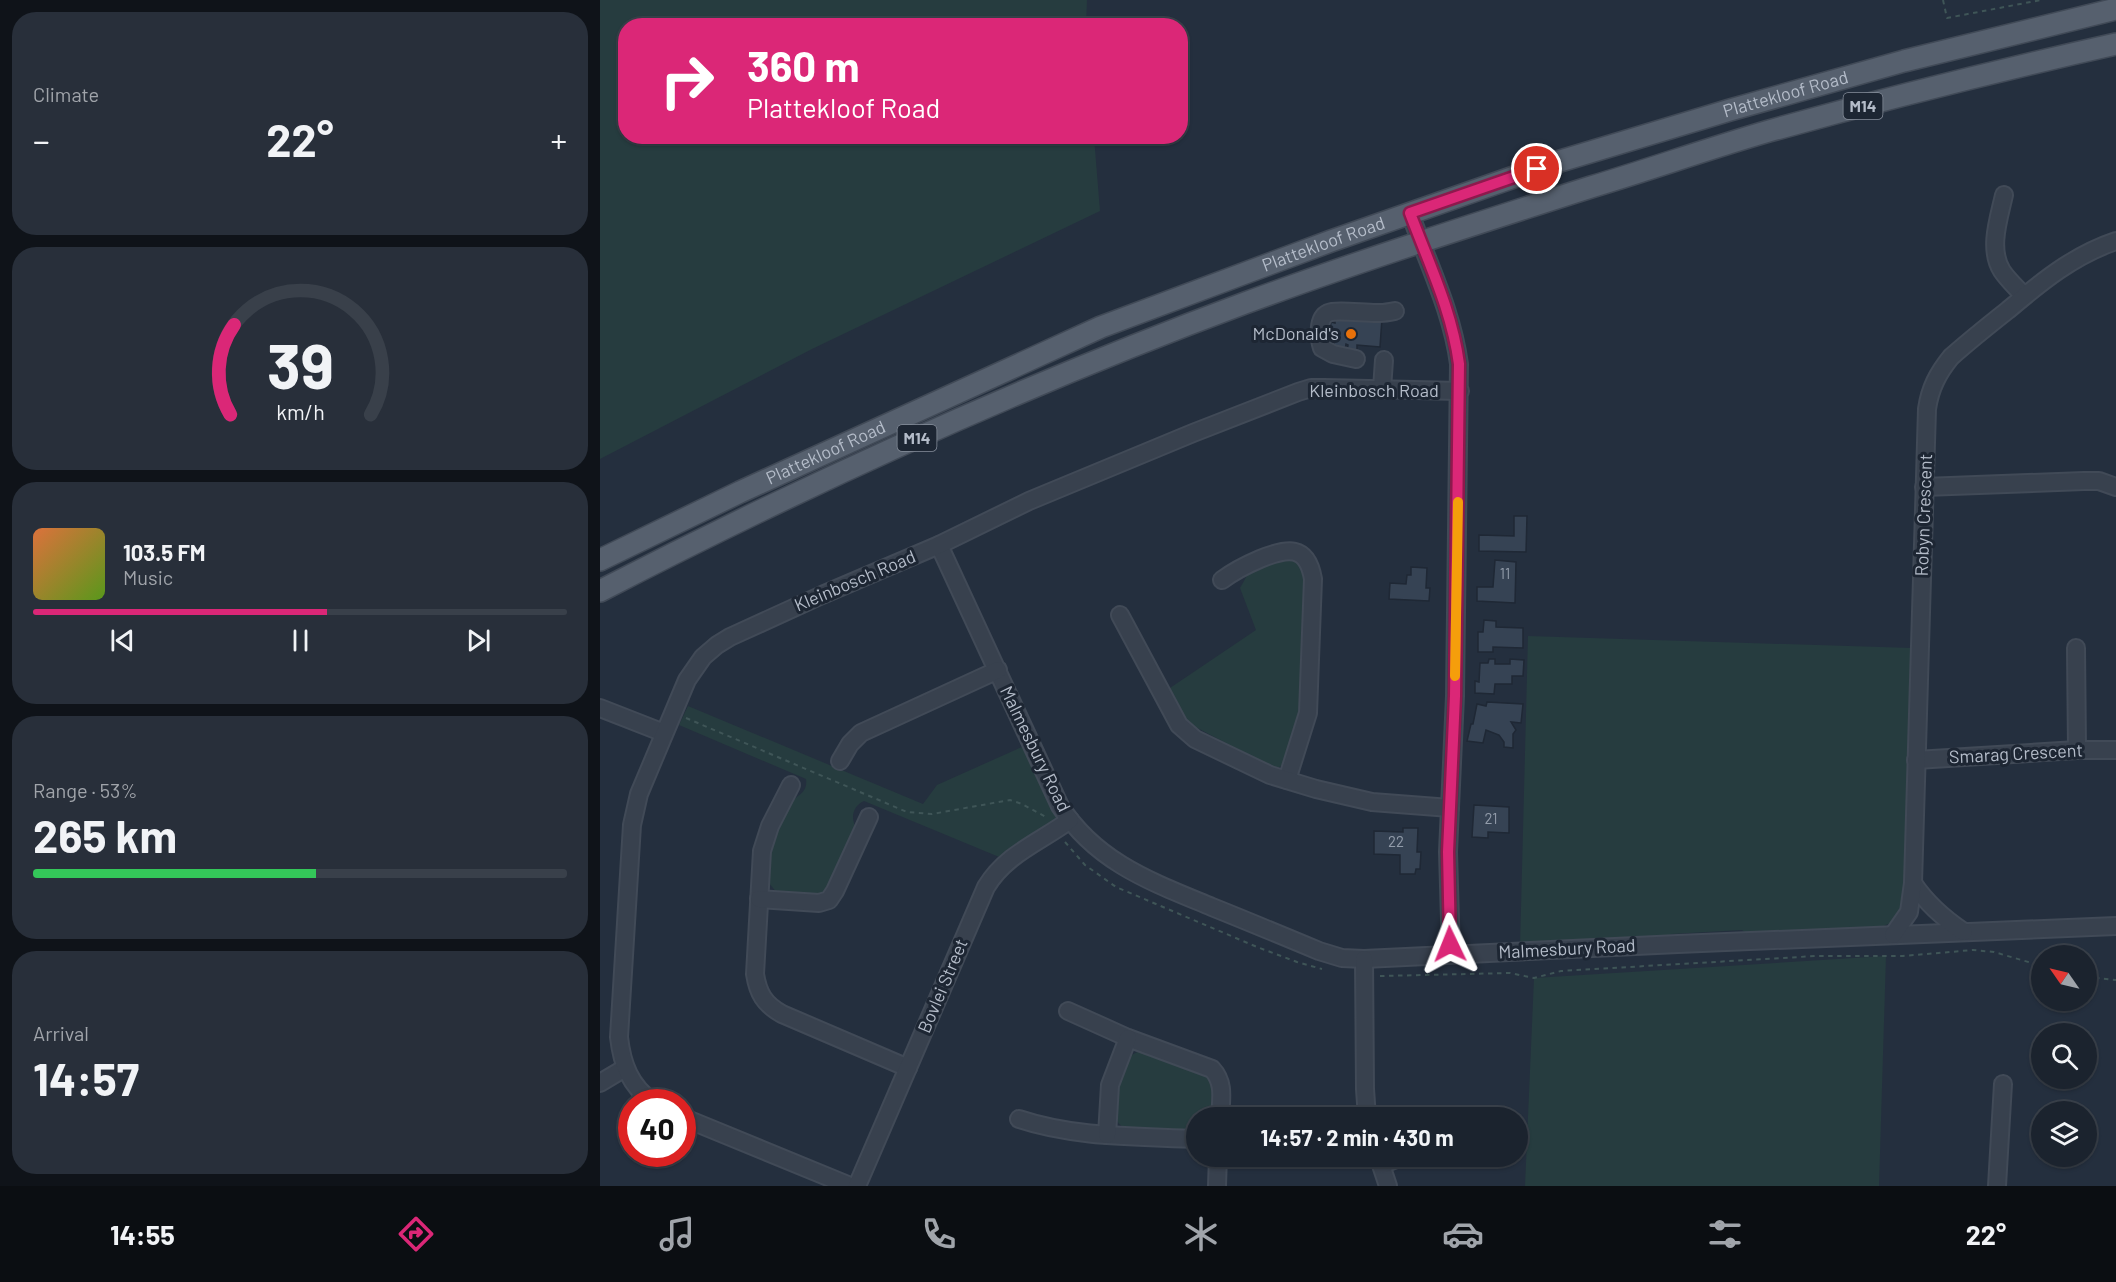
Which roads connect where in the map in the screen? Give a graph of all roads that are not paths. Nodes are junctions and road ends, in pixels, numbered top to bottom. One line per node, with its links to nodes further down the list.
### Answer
1 (2116, 9): 4 (main road, Plattekloof Road / M14)
2 (2116, 44): 5 (main road, Plattekloof Road / M14)
3 (2004, 195): 7 (street)
4 (1410, 213): 5 (street); 16 (main road, Plattekloof Road / M14)
5 (1420, 241): 12 (street); 18 (main road, Plattekloof Road / M14)
6 (2116, 241): 7 (street, Robyn Crescent)
7 (2024, 297): 13 (street, Robyn Crescent)
8 (1395, 311): 9 (street)
9 (1356, 359)
10 (1384, 360): 11 (street)
11 (1382, 389): 12 (street, Kleinbosch Road); 15 (street, Kleinbosch Road)
12 (1460, 391): 30 (street)
13 (1924, 487): 14 (street); 26 (street, Robyn Crescent)
14 (2116, 487)
15 (939, 545): 21 (street, Malmesbury Road); 23 (street, Kleinbosch Road)
16 (600, 560)
17 (1222, 580): 28 (street)
18 (600, 591)
19 (1120, 615): 28 (street)
20 (2076, 648): 24 (street)
21 (998, 670): 27 (street); 32 (street, Malmesbury Road)
22 (600, 708): 23 (street)
23 (664, 733): 42 (street, Kleinbosch Road)
24 (2077, 750): 25 (street, Smarag Crescent); 26 (street, Smarag Crescent)
25 (2116, 750)
26 (1916, 760): 33 (street, Robyn Crescent)
27 (840, 761)
28 (1287, 780): 30 (street)
29 (791, 784): 34 (street)
30 (1450, 807): 38 (street)
31 (868, 817): 34 (street)
32 (1070, 820): 39 (street, Malmesbury Road); 43 (street, Bovlei Street)
33 (1913, 883): 36 (street); 37 (street, Robyn Crescent)
34 (759, 899): 43 (street)
35 (2116, 926): 36 (street, Malmesbury Road)
36 (1964, 932): 37 (street, Malmesbury Road)
37 (1893, 935): 38 (street, Malmesbury Road)
38 (1451, 954): 39 (street, Malmesbury Road)
39 (1364, 959): 48 (street)
40 (1068, 1011): 41 (street)
41 (1128, 1038): 47 (street); 51 (street)
42 (625, 1068): 44 (street); 46 (street, Kleinbosch Road)
43 (908, 1068): 56 (street, Bovlei Street)
44 (600, 1083)
45 (2003, 1084): 59 (street)
46 (638, 1089)
47 (1220, 1107)
48 (1366, 1107)
49 (1019, 1119): 51 (street)
50 (696, 1123): 55 (street)
51 (1107, 1135): 52 (street)
52 (1186, 1139)
53 (1218, 1167): 57 (street)
54 (1381, 1167): 58 (street)
55 (850, 1186)
56 (857, 1186)
57 (1217, 1186)
58 (1388, 1186)
59 (1997, 1186)

